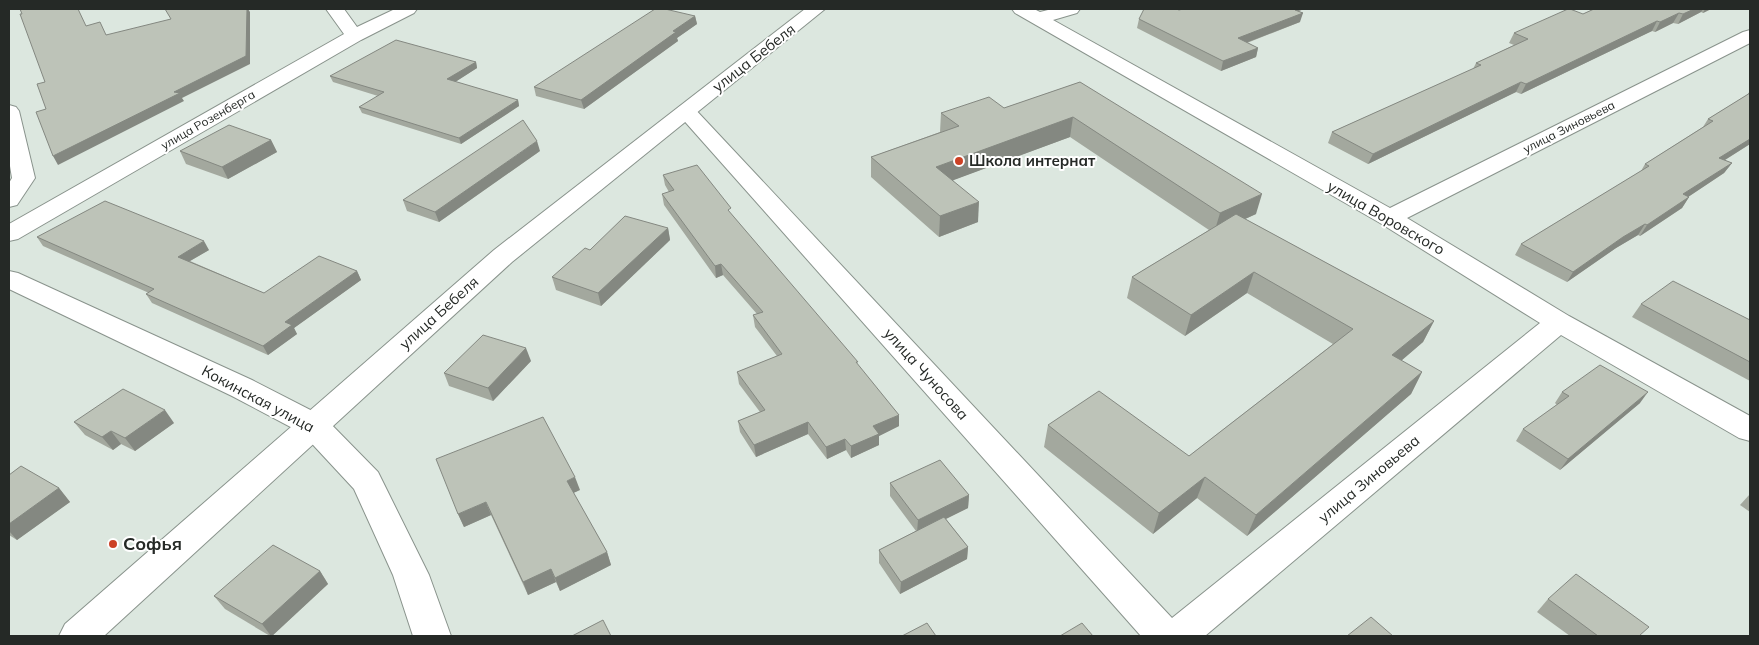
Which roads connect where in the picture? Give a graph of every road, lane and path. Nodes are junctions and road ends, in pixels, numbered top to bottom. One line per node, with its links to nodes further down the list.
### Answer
1 (336, 9): 6 (street)
2 (408, 9): 6 (street, улица Розенберга)
3 (815, 9): 9 (street, улица Бебеля)
4 (1071, 9): 5 (street)
5 (1030, 13): 11 (street, улица Воровского)
6 (354, 36): 12 (street, улица Розенберга)
7 (1750, 36): 11 (street, улица Зиновьева)
8 (9, 111): 10 (street)
9 (686, 112): 15 (street, улица Бебеля); 19 (street, улица Чуносова)
10 (9, 200)
11 (1388, 218): 14 (street, улица Воровского)
12 (9, 234)
13 (9, 279): 15 (street, Кокинская улица)
14 (1559, 322): 16 (street, улица Воровского); 20 (street, улица Зиновьева)
15 (313, 425): 17 (street, улица Бебеля); 18 (street, Кокинская улица)
16 (1750, 430)
17 (78, 636)
18 (432, 636)
19 (1166, 636)
20 (1178, 636)

